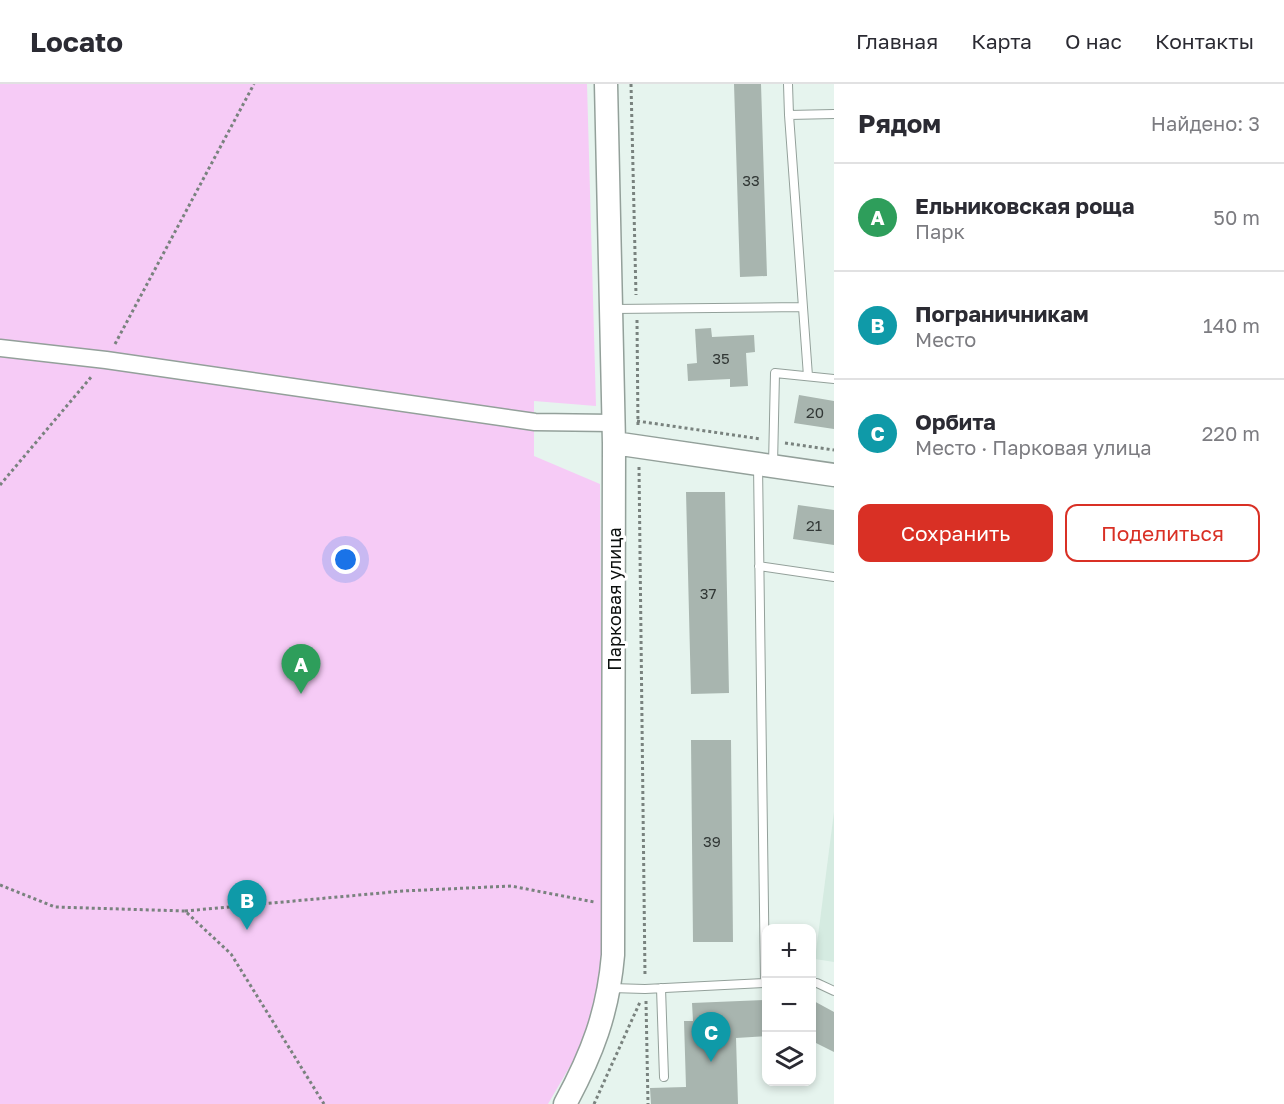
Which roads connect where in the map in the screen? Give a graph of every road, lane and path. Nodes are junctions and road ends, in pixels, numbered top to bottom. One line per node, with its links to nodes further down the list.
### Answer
1 (255, 84): 11 (path)
2 (606, 84): 9 (street, Парковая улица)
3 (631, 84): 7 (path)
4 (788, 84): 5 (lane)
5 (789, 114): 6 (lane); 8 (lane)
6 (834, 114)
7 (637, 307): 8 (lane); 9 (lane); 14 (path)
8 (801, 307): 12 (lane)
9 (611, 309): 15 (street, Парковая улица)
10 (0, 348): 11 (street)
11 (106, 360): 15 (street); 21 (path)
12 (808, 376): 13 (lane); 16 (lane)
13 (834, 379)
14 (638, 421): 16 (path); 17 (path)
15 (614, 433): 17 (street); 25 (street, Парковая улица)
16 (774, 441): 18 (path); 19 (lane)
17 (638, 446): 19 (street); 32 (path)
18 (834, 450)
19 (766, 465): 20 (street); 22 (lane)
20 (834, 474)
21 (0, 485)
22 (759, 566): 23 (lane); 27 (lane)
23 (834, 577)
24 (0, 885): 26 (path)
25 (613, 904): 26 (path); 30 (street, Парковая улица)
26 (185, 911): 36 (path)
27 (766, 978)
28 (762, 983): 31 (lane)
29 (816, 983): 33 (lane)
30 (610, 988): 32 (lane); 35 (street, Парковая улица)
31 (662, 988): 32 (lane); 34 (lane)
32 (645, 989): 37 (path); 38 (path)
33 (834, 991)
34 (664, 1077)
35 (567, 1103)
36 (324, 1104)
37 (594, 1104)
38 (648, 1104)

